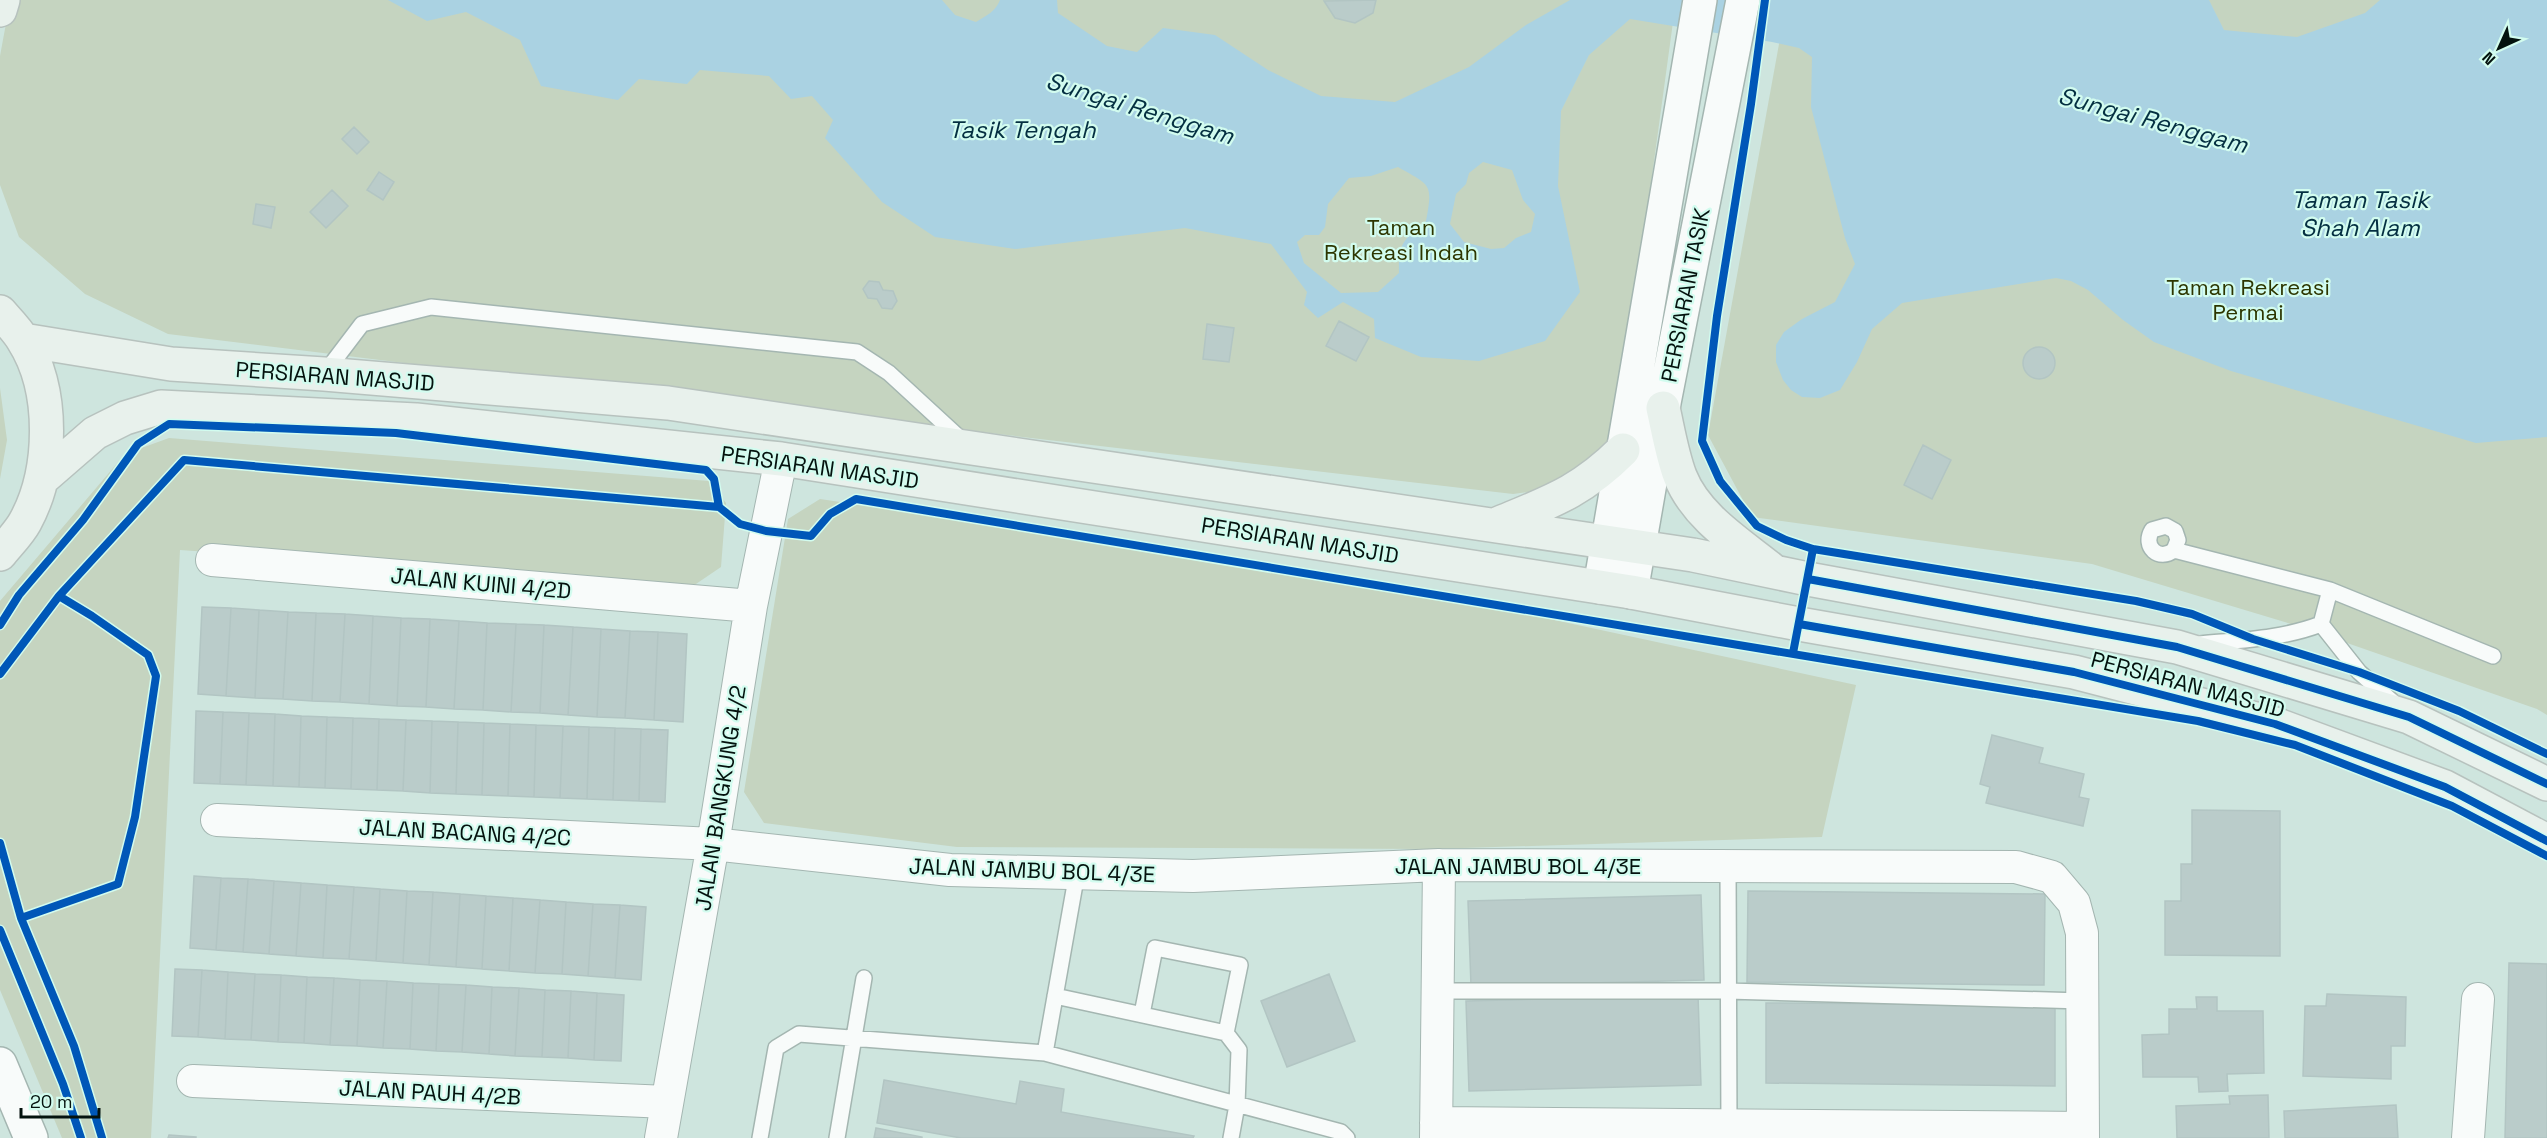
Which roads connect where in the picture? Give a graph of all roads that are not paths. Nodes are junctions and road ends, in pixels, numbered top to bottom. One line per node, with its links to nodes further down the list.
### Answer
1 (3, 0): 4 (main road)
2 (1700, 0): 10 (main road, PERSIARAN TASIK)
3 (1743, 0): 8 (main road, PERSIARAN TASIK)
4 (0, 10)
5 (0, 312): 6 (main road)
6 (23, 340): 7 (main road, PERSIARAN MASJID); 12 (main road)
7 (324, 374): 9 (main road, PERSIARAN MASJID); 9 (lane)
8 (1663, 408): 14 (main road, PERSIARAN TASIK); 18 (main road)
9 (971, 448): 13 (main road, PERSIARAN MASJID)
10 (1623, 450): 13 (main road); 14 (main road, PERSIARAN TASIK)
11 (781, 459): 12 (main road, PERSIARAN MASJID); 19 (main road, PERSIARAN MASJID); 21 (street, JALAN BANGKUNG 4/2)
12 (42, 479): 16 (main road)
13 (1497, 524): 14 (main road, PERSIARAN MASJID)
14 (1624, 544): 18 (main road, PERSIARAN MASJID); 19 (main road, PERSIARAN TASIK)
15 (2174, 550): 20 (lane)
16 (0, 554)
17 (212, 560): 21 (street, JALAN KUINI 4/2D)
18 (1775, 573): 23 (main road, PERSIARAN MASJID)
19 (1615, 590): 28 (main road, PERSIARAN MASJID)
20 (2330, 590): 22 (lane); 24 (lane)
21 (751, 606): 29 (street, JALAN BANGKUNG 4/2)
22 (2321, 624): 23 (lane); 25 (lane)
23 (2176, 647): 25 (main road, PERSIARAN MASJID)
24 (2493, 656)
25 (2409, 717): 26 (main road, PERSIARAN MASJID)
26 (2547, 784)
27 (217, 820): 29 (street, JALAN BACANG 4/2C)
28 (2547, 841)
29 (713, 844): 32 (street, JALAN JAMBU BOL 4/3E); 45 (street, JALAN BANGKUNG 4/2)
30 (1439, 865): 31 (street, JALAN JAMBU BOL 4/3E); 32 (street, JALAN JAMBU BOL 4/3E); 34 (street)
31 (1728, 866): 35 (lane); 38 (street, JALAN JAMBU BOL 4/3E)
32 (1077, 873): 36 (lane)
33 (864, 978): 41 (lane)
34 (1437, 991): 35 (lane); 47 (street)
35 (1728, 991): 38 (lane); 48 (lane)
36 (1055, 996): 39 (lane); 42 (lane)
37 (2478, 999): 56 (street)
38 (2082, 1001): 49 (street, JALAN JAMBU BOL 4/3E)
39 (1142, 1014): 40 (lane); 40 (lane)
40 (1226, 1033): 46 (lane)
41 (855, 1038): 42 (lane); 52 (lane); 53 (lane)
42 (1045, 1053): 46 (lane)
43 (0, 1064): 50 (main road)
44 (193, 1081): 45 (street, JALAN PAUH 4/2B)
45 (667, 1102): 51 (street, JALAN BANGKUNG 4/2)
46 (1237, 1105): 54 (lane); 55 (lane)
47 (1436, 1130): 48 (street)
48 (1729, 1131): 49 (street)
49 (2083, 1133)
50 (31, 1138)
51 (661, 1138)
52 (760, 1138)
53 (837, 1138)
54 (1231, 1138)
55 (1347, 1138)
56 (2468, 1138)

